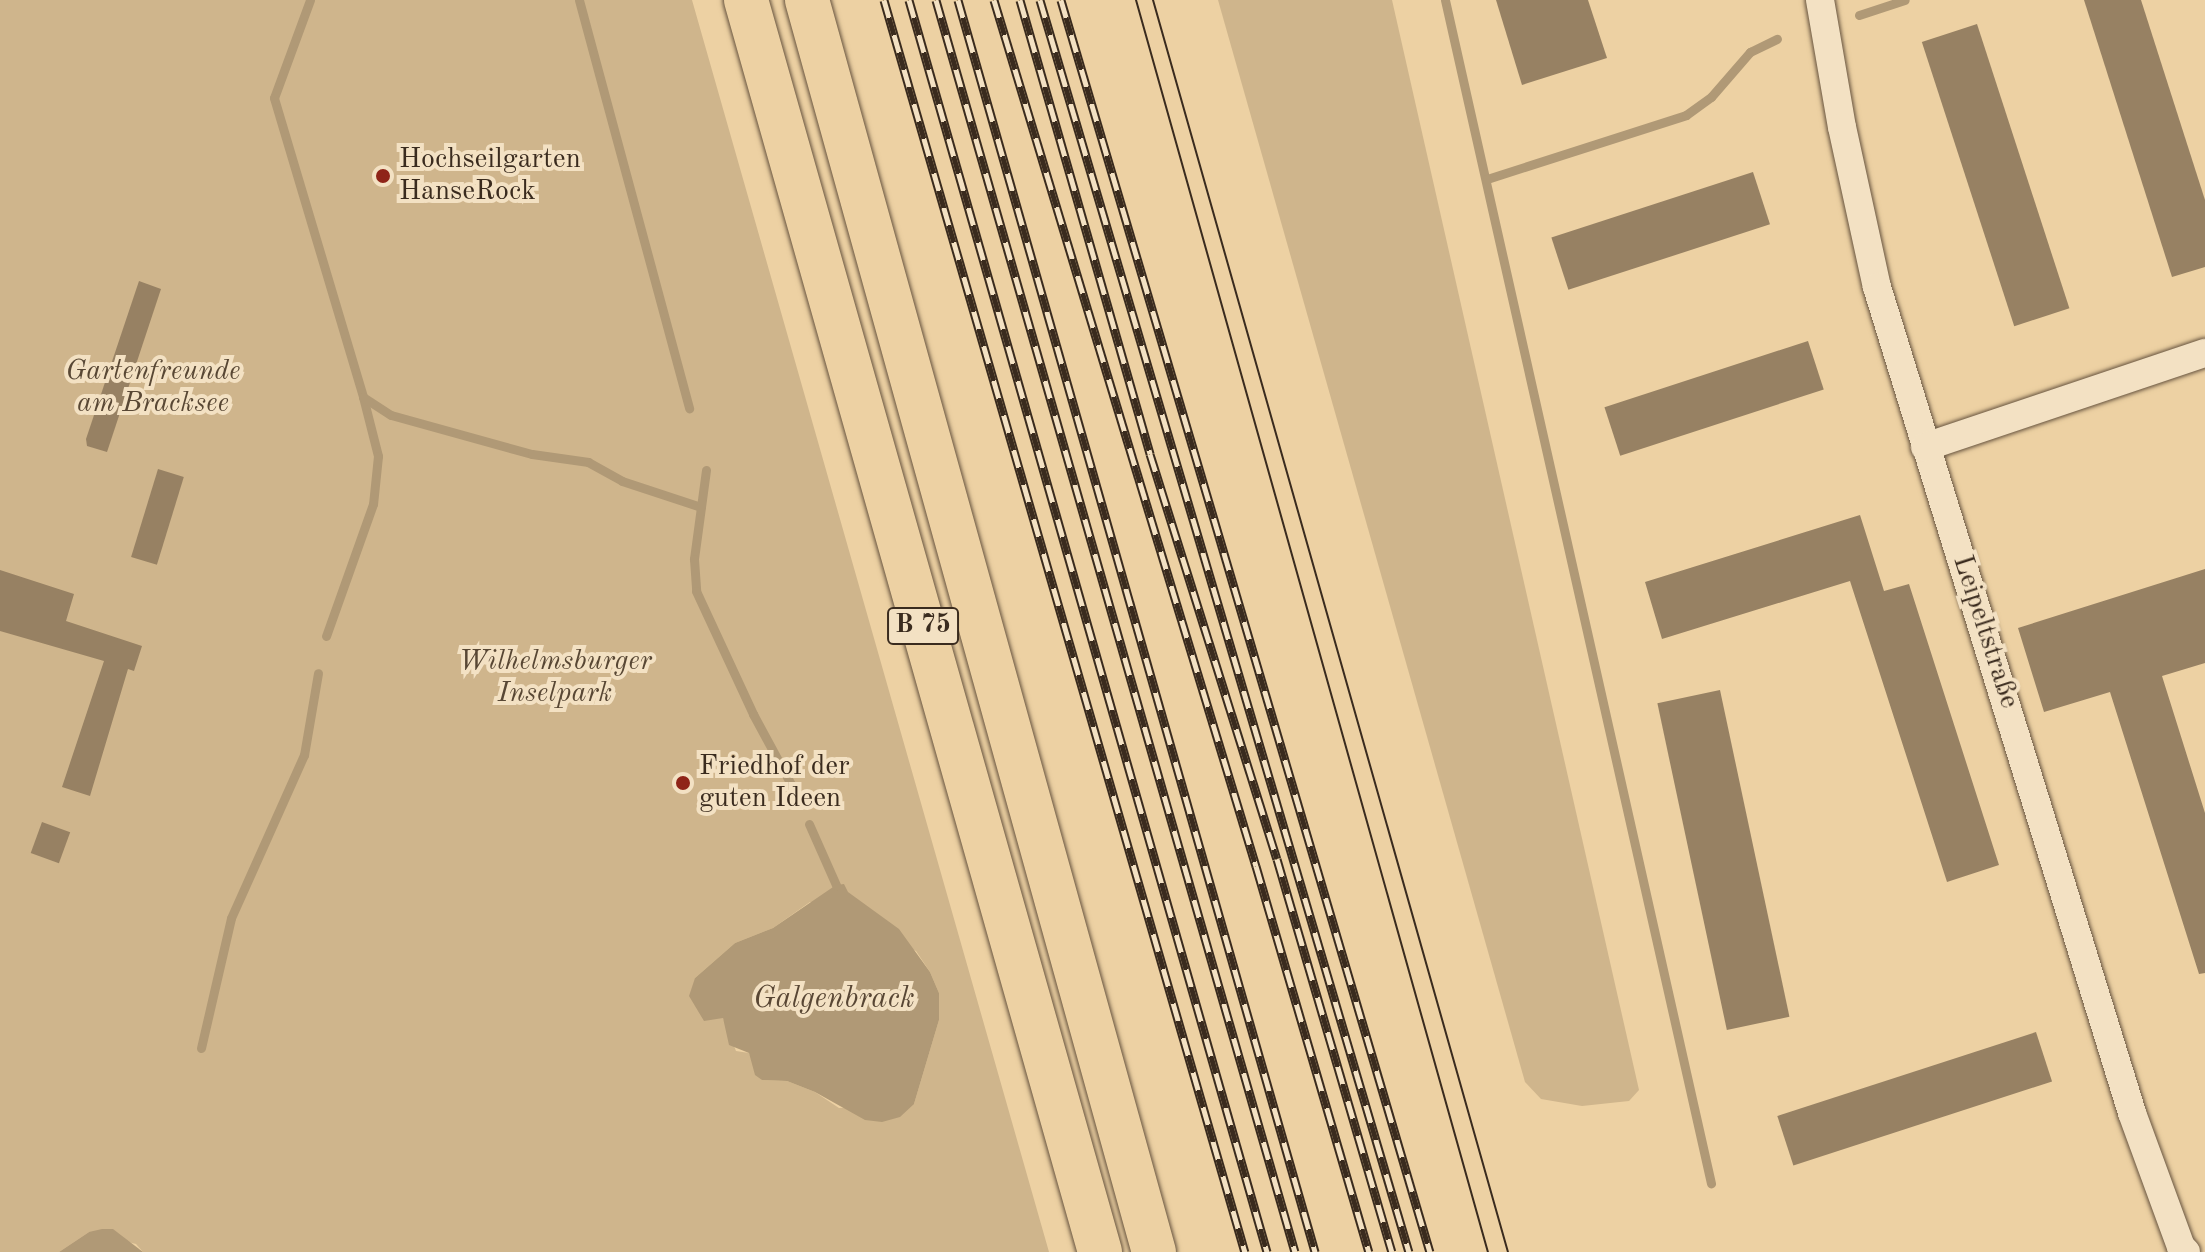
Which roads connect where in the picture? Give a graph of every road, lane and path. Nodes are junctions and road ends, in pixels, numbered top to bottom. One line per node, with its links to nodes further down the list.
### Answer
1 (746, 0): 6 (highway, B 75)
2 (807, 0): 7 (highway, B 75)
3 (1820, 0): 5 (street, Leipeltstraße)
4 (2205, 353): 5 (street)
5 (1925, 447): 8 (street, Leipeltstraße)
6 (1100, 1252)
7 (1154, 1252)
8 (2186, 1252)

